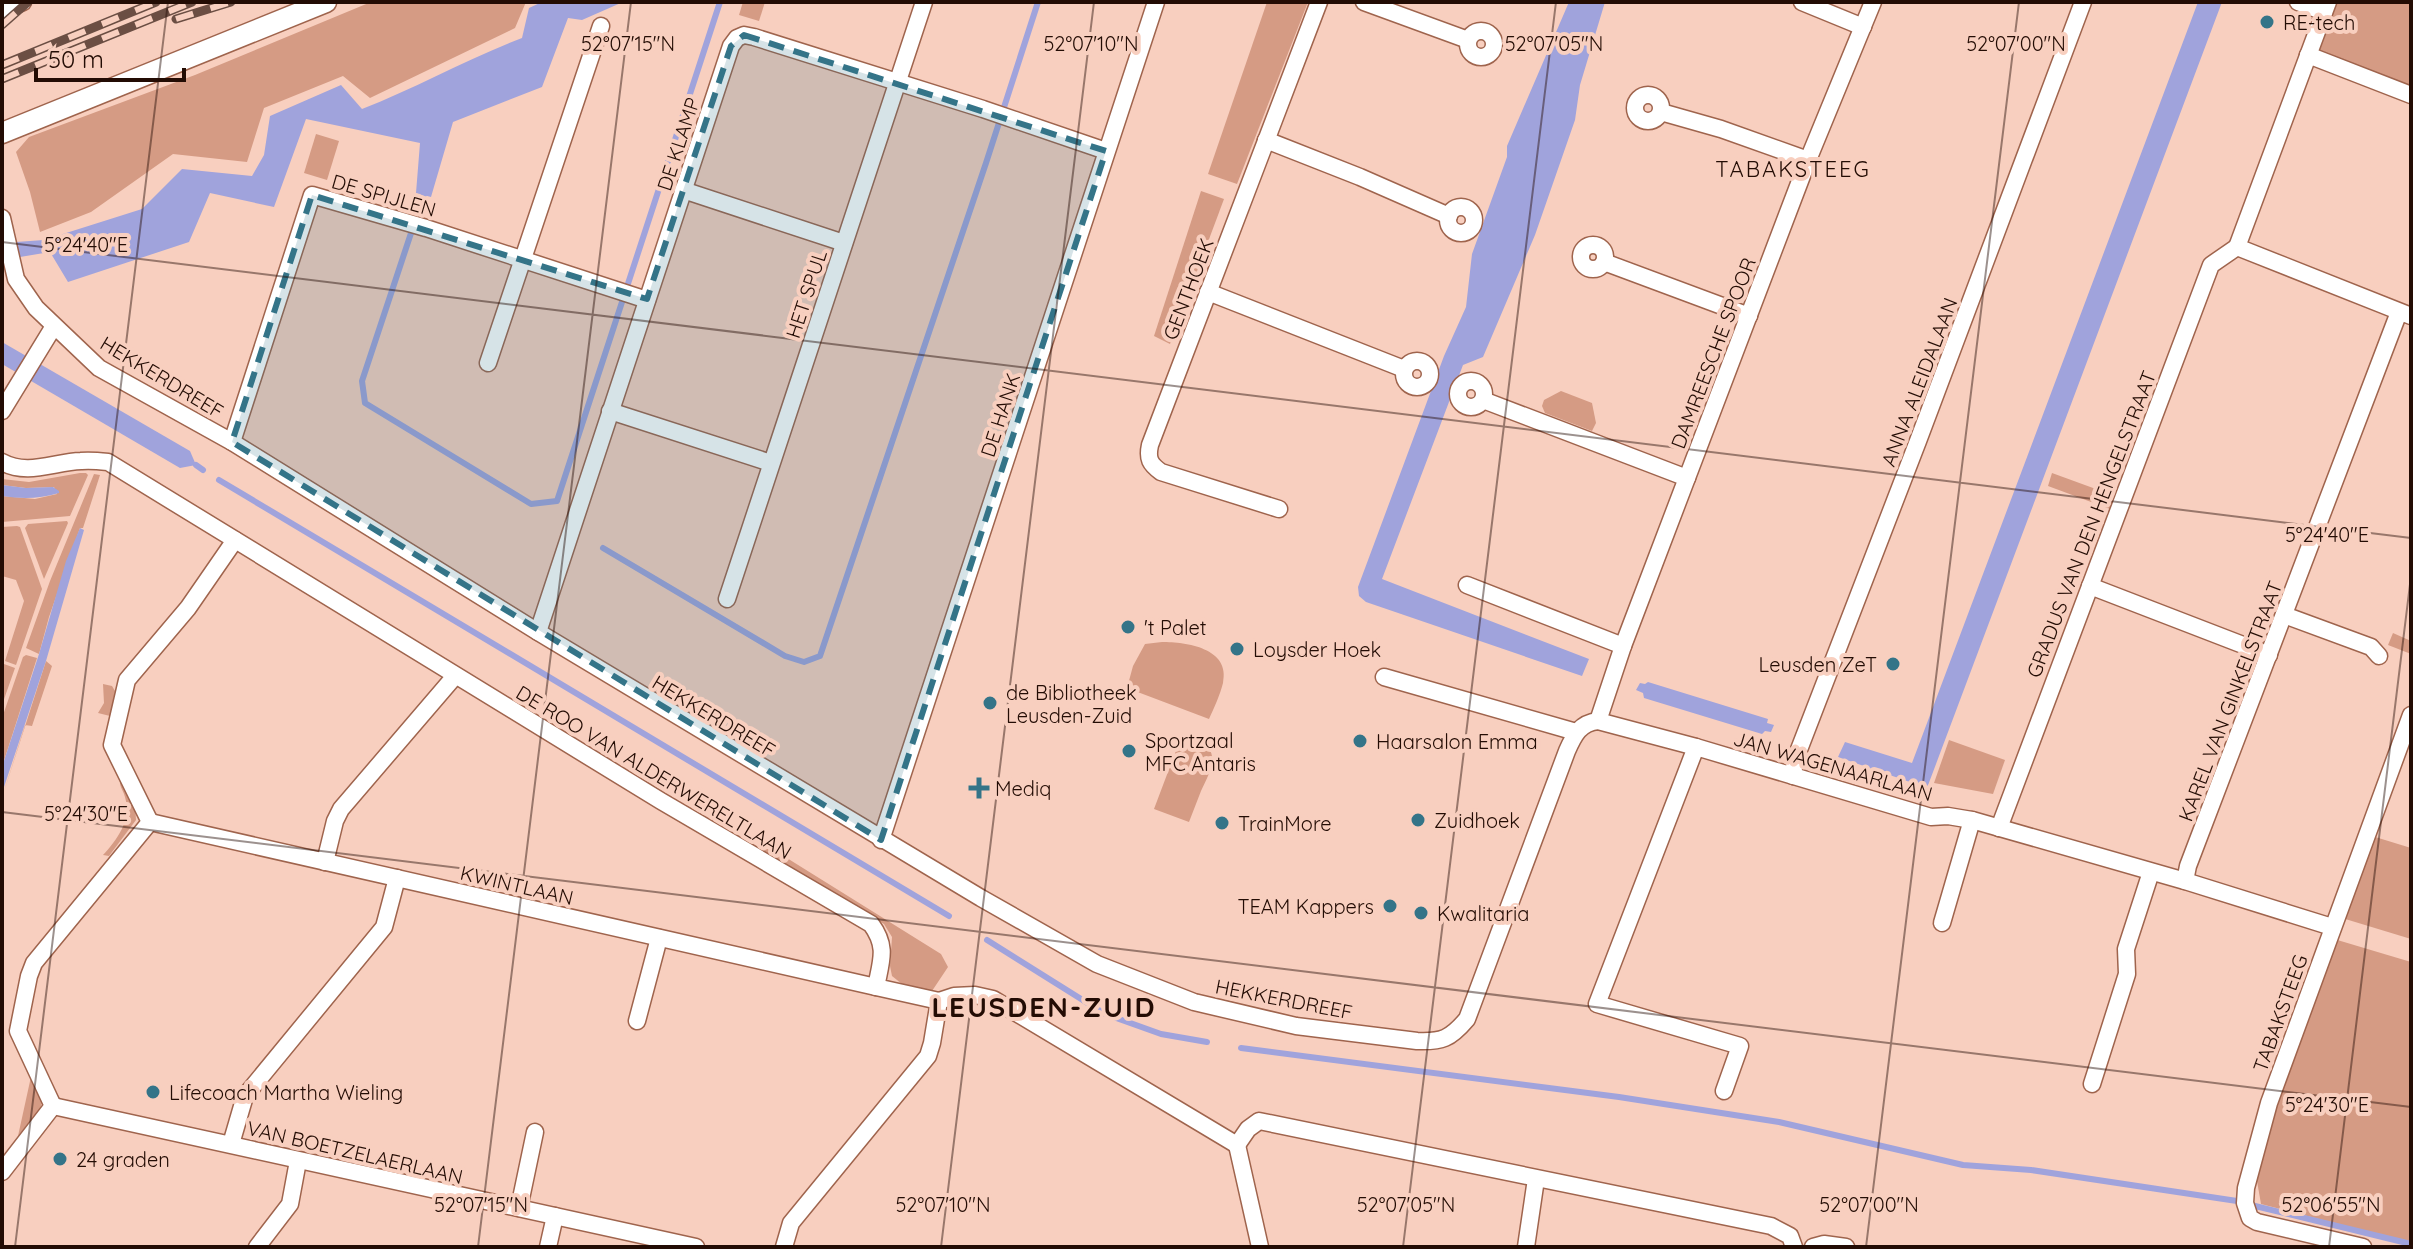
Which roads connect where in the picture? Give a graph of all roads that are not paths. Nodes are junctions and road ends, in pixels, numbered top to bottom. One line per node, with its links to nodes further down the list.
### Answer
1 (23, 2): 12 (street)
2 (326, 2): 20 (street)
3 (924, 2): 17 (street, HET SPUL)
4 (1156, 2): 22 (street, DE HANK)
5 (1319, 2): 21 (street, GENTHOEK)
6 (1364, 2): 15 (street)
7 (1802, 2): 14 (street)
8 (1873, 2): 14 (street, DAMREESCHE SPOOR)
9 (2083, 2): 61 (street, ANNA ALEIDALAAN)
10 (2298, 2): 11 (street)
11 (2326, 7): 16 (street)
12 (2, 11)
13 (601, 26): 29 (street)
14 (1863, 27): 23 (street, DAMREESCHE SPOOR)
15 (1468, 40)
16 (2308, 55): 18 (street); 28 (street)
17 (897, 82): 22 (street, DE KLAMP); 24 (street, DE KLAMP); 27 (street, HET SPUL)
18 (2411, 95)
19 (1661, 112): 23 (street)
20 (2, 133)
21 (1266, 140): 25 (street); 31 (street, GENTHOEK)
22 (1106, 151): 65 (street, DE HANK)
23 (1808, 160): 34 (street, DAMREESCHE SPOOR)
24 (683, 190): 27 (street); 32 (street, DE KLAMP)
25 (1449, 216)
26 (2, 218): 35 (street, HEKKERDREEF)
27 (844, 243): 43 (street, HET SPUL)
28 (2237, 247): 33 (street); 48 (street, GRADUS VAN DEN HENGELSTRAAT)
29 (523, 260): 32 (street, DE SPIJLEN); 36 (street); 41 (street, DE SPIJLEN)
30 (1604, 262): 34 (street)
31 (1208, 292): 37 (street); 45 (street, GENTHOEK)
32 (644, 298): 40 (street, DE KLAMP)
33 (2405, 314): 50 (street, KAREL VAN GINKELSTRAAT)
34 (1749, 316): 44 (street, DAMREESCHE SPOOR)
35 (54, 326): 39 (street); 41 (street, HEKKERDREEF)
36 (488, 363)
37 (1404, 369)
38 (1483, 400): 44 (street)
39 (2, 411)
40 (610, 411): 43 (street); 51 (street, DE KLAMP)
41 (232, 442): 51 (street, HEKKERDREEF)
42 (2, 462): 46 (street, DE ROO VAN ALDERWERELTLAAN)
43 (771, 463): 49 (street, HET SPUL)
44 (1687, 478): 52 (street, DAMREESCHE SPOOR)
45 (1279, 509)
46 (235, 540): 55 (street, DE ROO VAN ALDERWERELTLAAN); 63 (street)
47 (1467, 585): 52 (street)
48 (2090, 586): 53 (street); 64 (street, GRADUS VAN DEN HENGELSTRAAT)
49 (727, 599)
50 (2284, 615): 53 (street, KAREL VAN GINKELSTRAAT); 54 (street)
51 (538, 632): 65 (street, HEKKERDREEF)
52 (1623, 646): 58 (street, DAMREESCHE SPOOR)
53 (2269, 655): 69 (street, KAREL VAN GINKELSTRAAT)
54 (2379, 656)
55 (455, 676): 66 (street); 73 (street, DE ROO VAN ALDERWERELTLAAN)
56 (1384, 677): 59 (street)
57 (2411, 715): 71 (street, TABAKSTEEG)
58 (1598, 721): 59 (street); 60 (street, JAN WAGENAARLAAN)
59 (1576, 732): 65 (street, HEKKERDREEF)
60 (1696, 747): 61 (street, JAN WAGENAARLAAN); 77 (street)
61 (1793, 776): 62 (street, JAN WAGENAARLAAN)
62 (1972, 820): 64 (street, JAN WAGENAARLAAN); 70 (street)
63 (150, 822): 66 (street, KWINTLAAN); 78 (street)
64 (1999, 828): 67 (street, JAN WAGENAARLAAN)
65 (881, 840)
66 (325, 862): 68 (street, KWINTLAAN)
67 (2151, 872): 69 (street, JAN WAGENAARLAAN); 76 (street)
68 (397, 878): 72 (street, KWINTLAAN); 80 (street)
69 (2185, 881): 71 (street, JAN WAGENAARLAAN)
70 (1942, 923)
71 (2332, 927): 96 (street, TABAKSTEEG)
72 (659, 938): 73 (street, KWINTLAAN); 75 (street)
73 (876, 987): 74 (street)
74 (939, 1001): 81 (street); 90 (street)
75 (637, 1021)
76 (2092, 1084)
77 (1724, 1091)
78 (53, 1106): 80 (street, VAN BOETZELAERLAAN); 83 (street)
79 (535, 1132): 85 (street)
80 (231, 1144): 82 (street, VAN BOETZELAERLAAN)
81 (1237, 1145): 84 (street); 91 (street)
82 (298, 1161): 85 (street, VAN BOETZELAERLAAN); 87 (street)
83 (2, 1172)
84 (1536, 1179): 92 (street); 93 (street)
85 (519, 1208): 86 (street, VAN BOETZELAERLAAN)
86 (555, 1216): 88 (street); 89 (street, VAN BOETZELAERLAAN)
87 (257, 1247)
88 (548, 1247)
89 (696, 1247)
90 (784, 1247)
91 (1260, 1247)
92 (1526, 1247)
93 (1794, 1247)
94 (1813, 1247): 95 (street)
95 (1846, 1247)
96 (2363, 1247)

